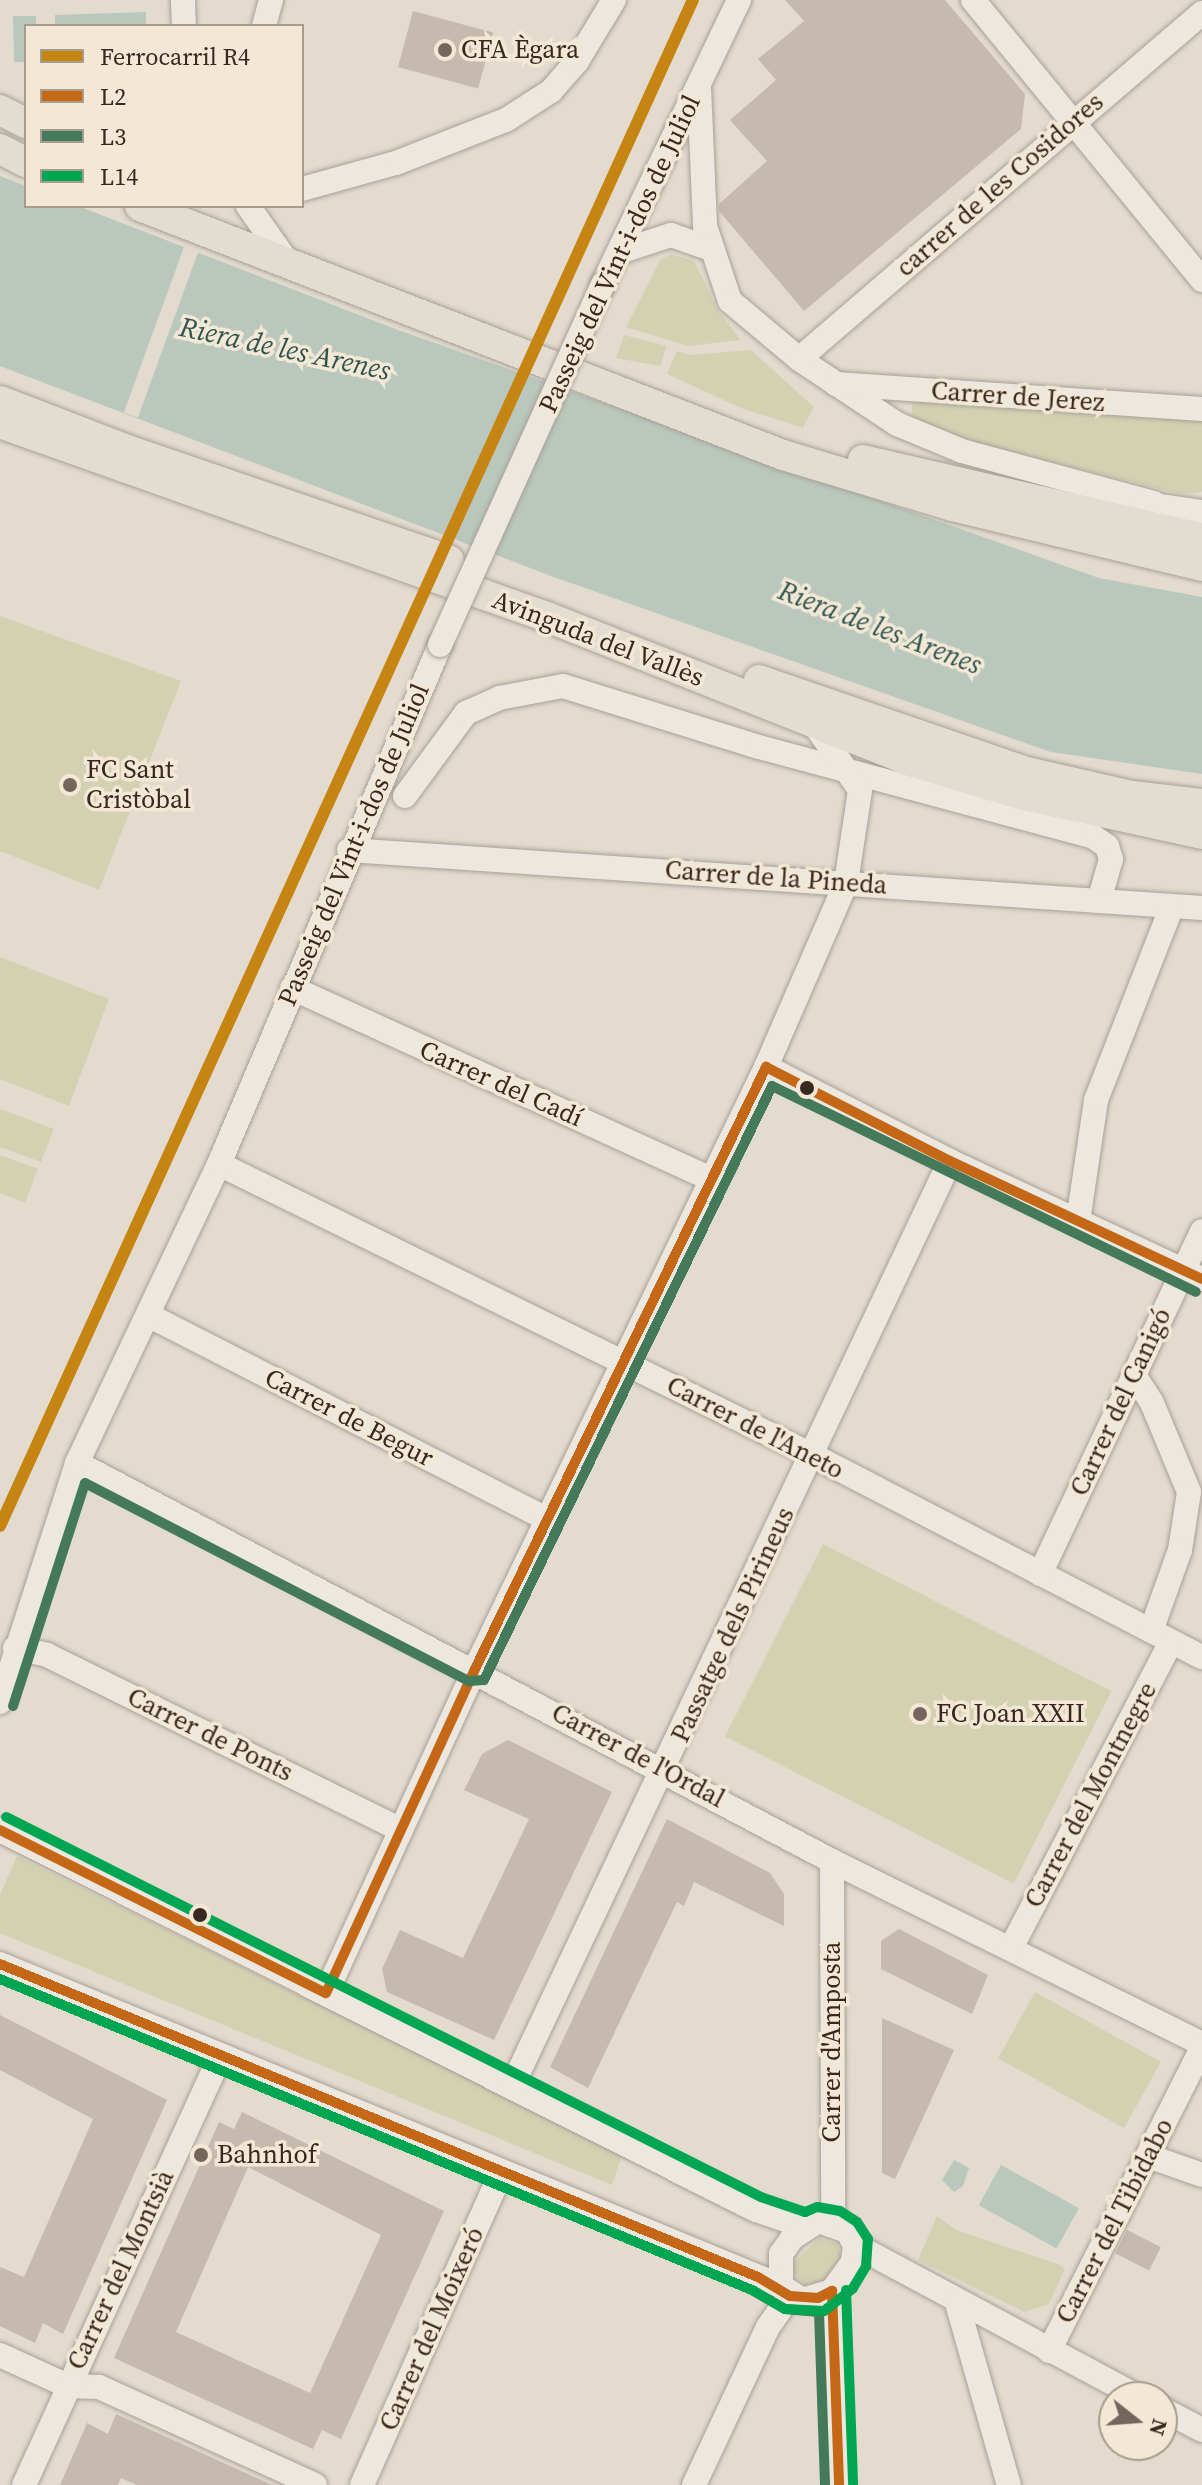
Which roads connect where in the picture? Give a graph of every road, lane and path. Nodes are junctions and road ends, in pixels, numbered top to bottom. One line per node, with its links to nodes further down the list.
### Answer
1 (183, 0): 7 (street)
2 (271, 0): 8 (street)
3 (614, 0): 15 (street)
4 (739, 0): 9 (street, Passeig del Vint-i-dos de Juliol)
5 (973, 0): 10 (street)
6 (1202, 13): 10 (street, carrer de les Cosidores)
7 (184, 24)
8 (265, 24)
9 (699, 87): 20 (street); 21 (street, Passeig del Vint-i-dos de Juliol)
10 (1074, 121): 23 (street); 24 (street, carrer de les Cosidores)
11 (0, 143): 13 (street)
12 (0, 149): 14 (main road)
13 (24, 150)
14 (24, 161)
15 (304, 188)
16 (146, 208): 22 (main road)
17 (204, 208): 19 (main road)
18 (249, 208): 19 (street)
19 (266, 236): 22 (street); 29 (main road)
20 (711, 249): 21 (street); 24 (street)
21 (619, 252): 38 (street, Passeig del Vint-i-dos de Juliol, bridge)
22 (292, 267): 33 (main road)
23 (1202, 280)
24 (799, 359): 25 (street)
25 (834, 384): 27 (street, Carrer de Jerez); 30 (street)
26 (0, 401): 36 (main road, Avinguda del Vallès)
27 (1202, 409)
28 (0, 423): 34 (main road, Avinguda del Vallès)
29 (1046, 501): 30 (street); 32 (main road)
30 (1154, 503): 31 (street)
31 (1202, 512)
32 (1202, 538)
33 (1202, 566)
34 (847, 754): 35 (street, Avinguda del Vallès); 37 (main road, Avinguda del Vallès); 39 (street); 40 (street, Avinguda del Vallès)
35 (405, 796)
36 (1202, 804)
37 (1202, 834)
38 (349, 850): 39 (street, Carrer de la Pineda); 43 (street, Passeig del Vint-i-dos de Juliol)
39 (846, 883): 40 (street, Carrer de la Pineda); 44 (street)
40 (1099, 901): 41 (street, Carrer de la Pineda)
41 (1172, 906): 42 (street, Carrer de la Pineda); 48 (street)
42 (1202, 908)
43 (292, 988): 46 (street, Passeig del Vint-i-dos de Juliol); 47 (street, Carrer del Cadí)
44 (766, 1067): 45 (street); 47 (street)
45 (950, 1161): 48 (street); 54 (street, Passatge dels Pirineus)
46 (219, 1164): 51 (street, Passeig del Vint-i-dos de Juliol); 52 (street, Carrer de l'Aneto)
47 (711, 1179): 52 (street)
48 (1078, 1221): 50 (street)
49 (1202, 1231): 50 (street, Carrer del Canigó)
50 (1192, 1274): 53 (street, Carrer del Canigó)
51 (150, 1316): 55 (street, Passeig del Vint-i-dos de Juliol); 56 (street, Carrer de Begur)
52 (624, 1362): 54 (street, Carrer de l'Aneto); 56 (street)
53 (1134, 1375): 57 (street, Carrer del Canigó); 58 (street, Carrer del Montnegre)
54 (812, 1455): 57 (street, Carrer de l'Aneto); 63 (street, Passatge dels Pirineus)
55 (77, 1463): 59 (street, Passeig del Vint-i-dos de Juliol); 61 (street, Carrer de l'Ordal)
56 (548, 1520): 61 (street)
57 (1040, 1574): 58 (street, Carrer de l'Aneto)
58 (1161, 1637): 60 (street, Carrer de l'Aneto); 67 (street, Carrer del Montnegre)
59 (15, 1648): 62 (street, Passeig del Vint-i-dos de Juliol); 65 (street, Carrer de Ponts)
60 (1202, 1657)
61 (475, 1669): 63 (street, Carrer de l'Ordal); 65 (street)
62 (0, 1702)
63 (666, 1771): 66 (street, Carrer de l'Ordal); 72 (street, Passatge dels Pirineus)
64 (0, 1830): 69 (street)
65 (401, 1830): 69 (street)
66 (832, 1861): 67 (street, Carrer de l'Ordal); 76 (street, Carrer d'Amposta)
67 (1011, 1948): 70 (street, Carrer de l'Ordal)
68 (0, 1964): 71 (street)
69 (326, 1993): 72 (street)
70 (1202, 2046): 73 (street, Carrer del Tibidabo)
71 (220, 2057): 74 (street); 85 (street, Carrer del Montsià)
72 (512, 2086): 77 (street)
73 (1148, 2156): 75 (street); 82 (street, Carrer del Tibidabo)
74 (501, 2173): 79 (street); 88 (street, Carrer del Moixeró)
75 (1202, 2175)
76 (833, 2223): 77 (street); 78 (street)
77 (806, 2227): 79 (street)
78 (855, 2245): 80 (street); 81 (street)
79 (786, 2291): 80 (street); 91 (street)
80 (832, 2291): 92 (street)
81 (957, 2303): 82 (street); 93 (street)
82 (1049, 2351): 84 (street)
83 (0, 2355): 85 (street)
84 (1108, 2381)
85 (68, 2386): 89 (street, Carrer del Montsià); 90 (street)
86 (1178, 2417): 87 (street)
87 (1202, 2430)
88 (369, 2483)
89 (24, 2485)
90 (315, 2485)
91 (694, 2485)
92 (839, 2485)
93 (1009, 2485)

